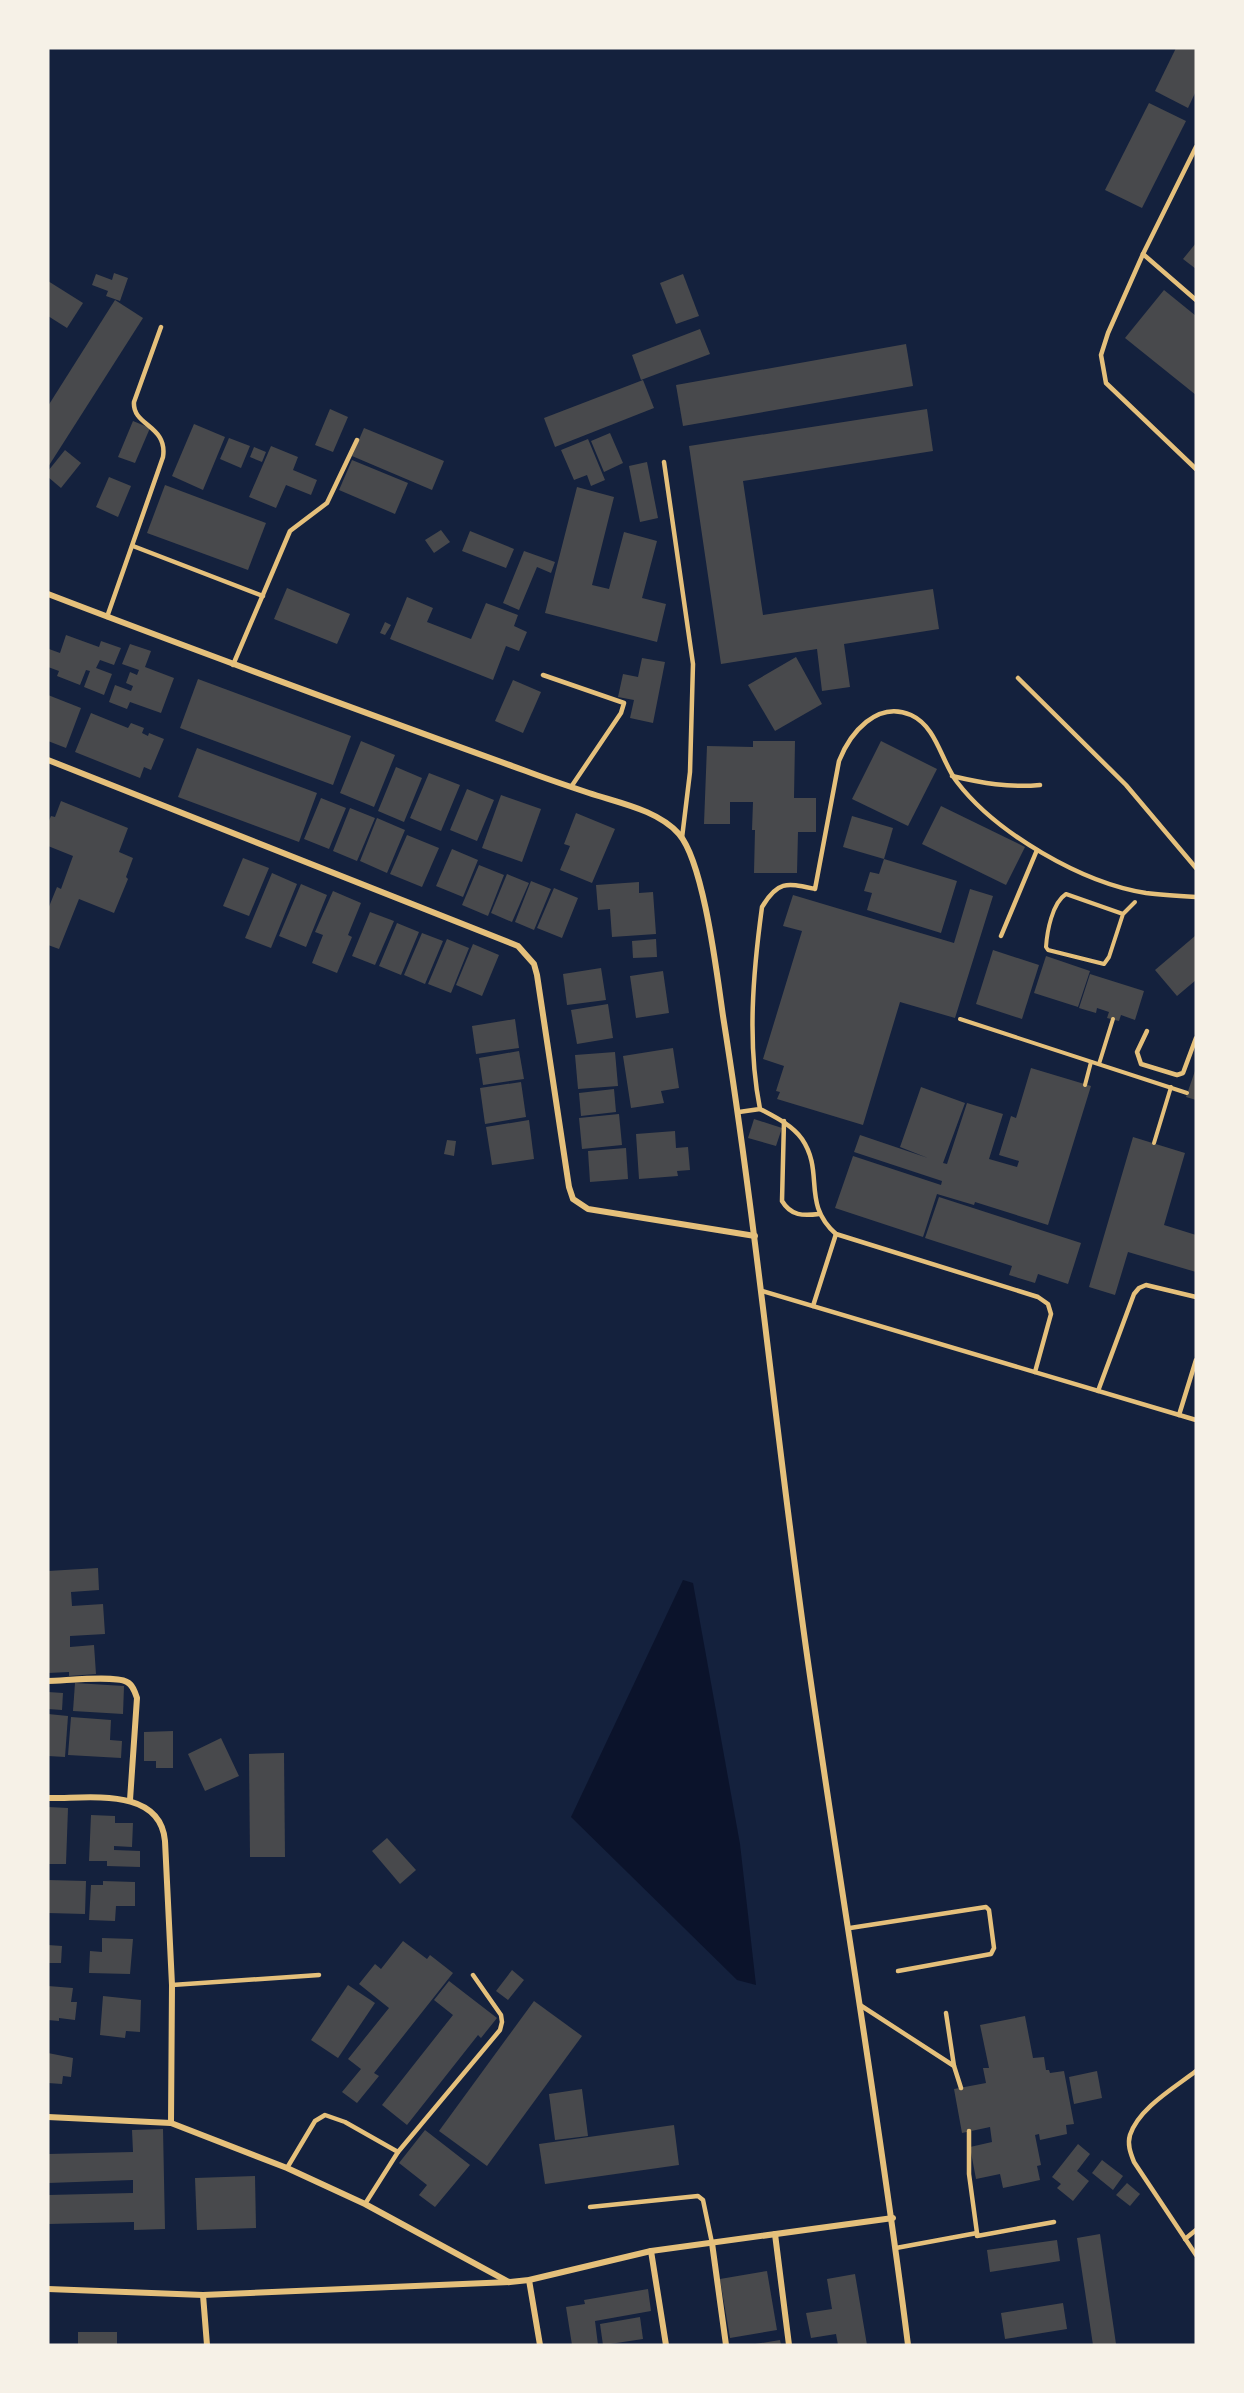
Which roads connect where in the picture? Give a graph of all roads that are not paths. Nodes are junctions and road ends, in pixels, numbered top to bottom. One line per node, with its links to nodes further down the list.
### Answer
1 (1196, 147): 2 (lane)
2 (1143, 254): 3 (lane); 7 (lane)
3 (1196, 300)
4 (161, 327): 8 (lane)
5 (357, 440): 10 (lane)
6 (664, 462): 19 (lane)
7 (1196, 469)
8 (133, 546): 10 (lane); 11 (lane)
9 (48, 594): 11 (street)
10 (262, 596): 12 (lane)
11 (107, 616): 12 (street)
12 (232, 665): 18 (street)
13 (543, 675): 18 (lane)
14 (1018, 678): 21 (lane)
15 (49, 763): 31 (street)
16 (952, 776): 17 (lane); 20 (lane); 26 (lane)
17 (1040, 785)
18 (571, 787): 19 (street)
19 (682, 838): 27 (street)
20 (1037, 850): 22 (lane); 23 (lane)
21 (1196, 868)
22 (1196, 897)
23 (1001, 936)
24 (1147, 1031): 25 (lane)
25 (1196, 1038)
26 (760, 1109): 27 (lane); 28 (lane)
27 (739, 1112): 31 (street)
28 (784, 1121): 29 (lane); 29 (lane)
29 (819, 1214): 30 (lane)
30 (836, 1234): 34 (lane); 36 (lane)
31 (754, 1236): 32 (street)
32 (762, 1291): 34 (lane); 43 (street)
33 (1196, 1298): 37 (lane)
34 (813, 1306): 36 (lane)
35 (1196, 1360): 38 (lane)
36 (1035, 1372): 37 (lane)
37 (1098, 1391): 38 (lane)
38 (1179, 1415): 39 (lane)
39 (1196, 1420)
40 (48, 1682): 42 (street)
41 (48, 1798): 42 (street)
42 (130, 1800): 47 (street)
43 (850, 1928): 44 (lane); 48 (street)
44 (898, 1971)
45 (319, 1975): 47 (lane)
46 (473, 1976): 56 (lane)
47 (172, 1984): 54 (street)
48 (860, 2005): 50 (lane); 60 (street)
49 (946, 2013): 50 (lane)
50 (954, 2066): 52 (lane)
51 (1196, 2071): 65 (lane)
52 (960, 2088)
53 (48, 2116): 54 (street)
54 (171, 2123): 57 (street)
55 (969, 2131): 63 (lane)
56 (398, 2152): 57 (lane); 58 (lane)
57 (286, 2168): 58 (street)
58 (365, 2204): 71 (street)
59 (590, 2208): 66 (lane)
60 (893, 2218): 64 (street); 67 (street)
61 (1054, 2222): 63 (lane)
62 (1196, 2230): 65 (lane)
63 (976, 2233): 67 (lane)
64 (775, 2234): 66 (street); 78 (street)
65 (1185, 2239): 69 (lane)
66 (712, 2243): 68 (street); 77 (street)
67 (896, 2248): 79 (street)
68 (651, 2251): 70 (street); 76 (street)
69 (1196, 2255)
70 (529, 2280): 71 (street); 75 (street)
71 (510, 2282): 73 (street)
72 (48, 2289): 73 (street)
73 (203, 2295): 74 (street)
74 (207, 2345)
75 (540, 2345)
76 (666, 2345)
77 (726, 2345)
78 (789, 2345)
79 (908, 2345)

